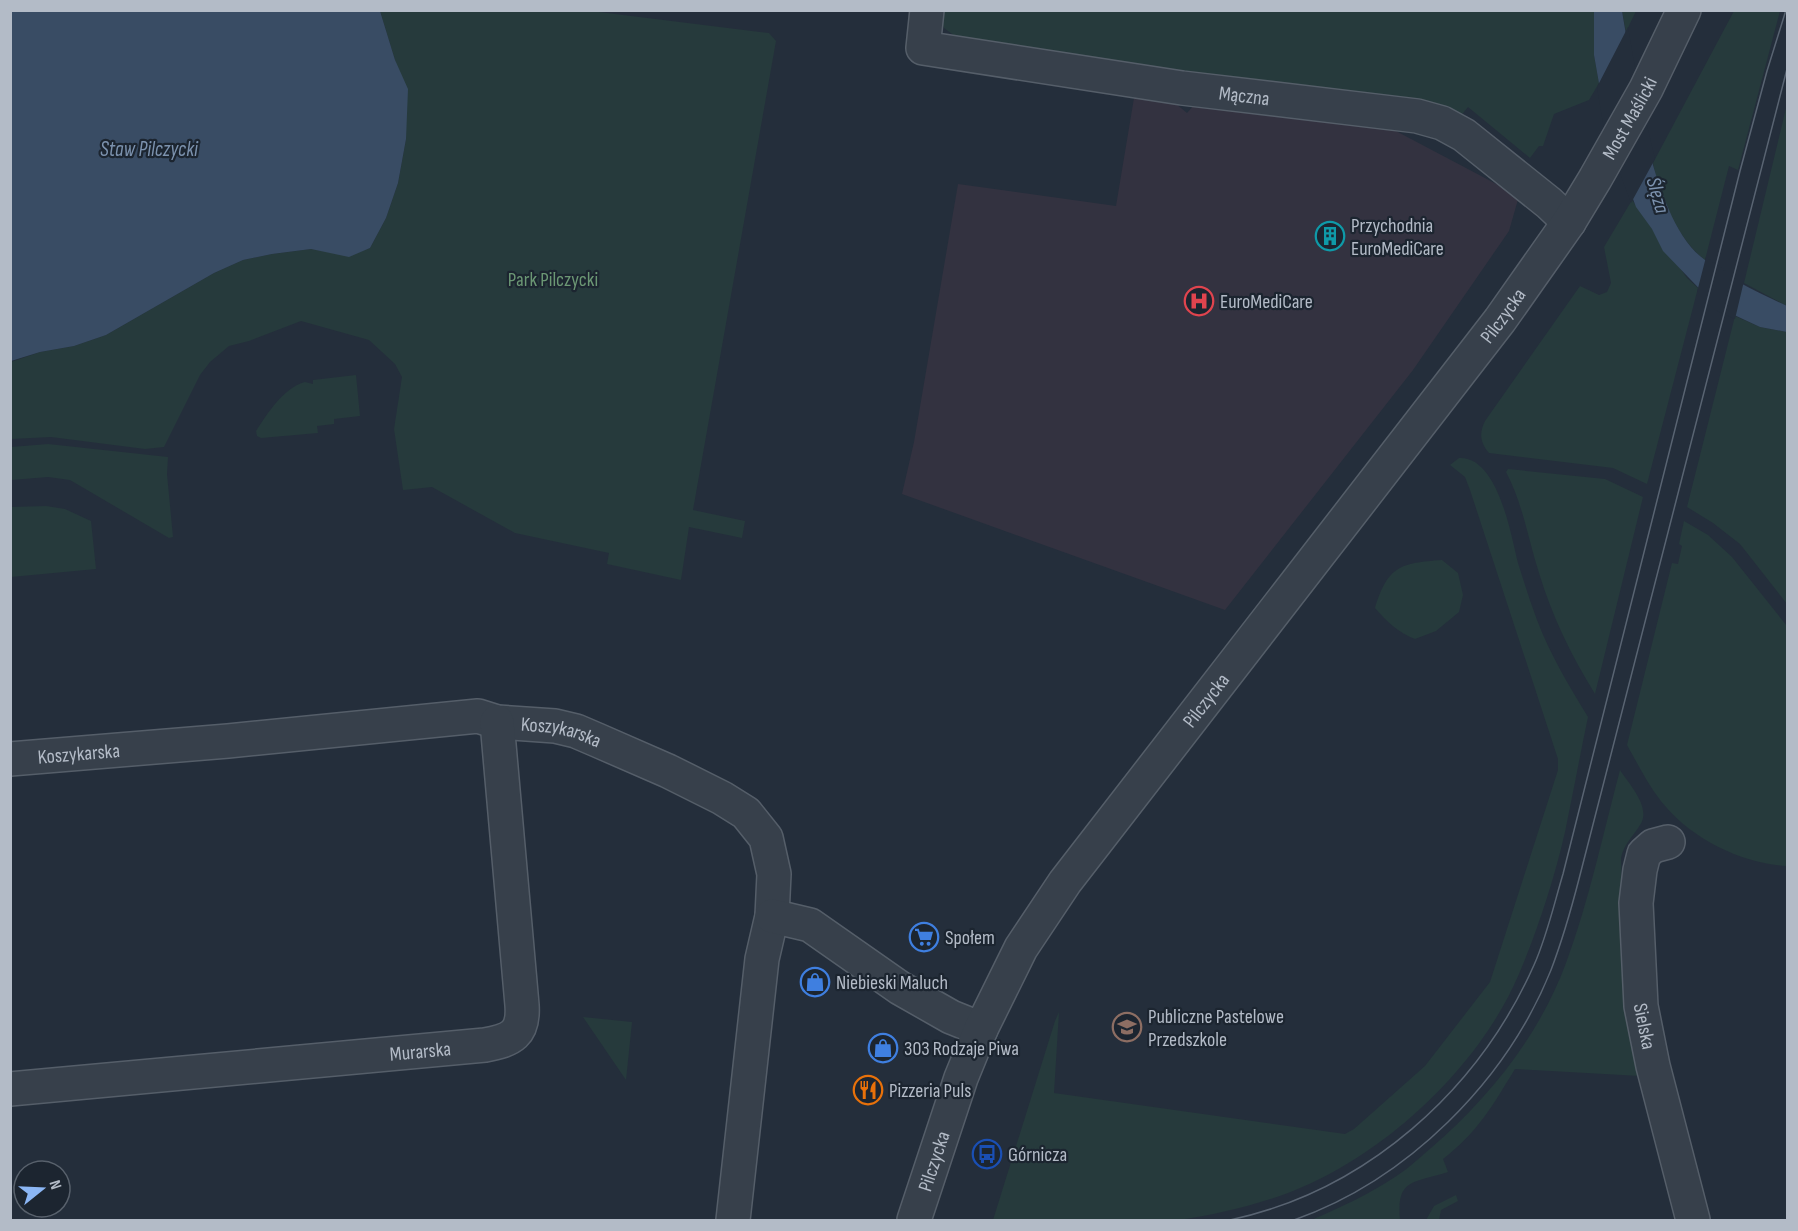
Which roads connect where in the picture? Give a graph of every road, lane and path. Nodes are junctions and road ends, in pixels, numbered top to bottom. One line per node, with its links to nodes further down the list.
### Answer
1 (927, 10): 3 (street, Mączna)
2 (1684, 10): 3 (street, Most Maślicki)
3 (1569, 222): 8 (street, Pilczycka)
4 (497, 722): 5 (street, Koszykarska); 7 (street, Koszykarska); 9 (street, Murarska)
5 (10, 759)
6 (1668, 842): 12 (street, Sielska)
7 (772, 916): 8 (street); 10 (street, Koszykarska)
8 (981, 1029): 11 (street, Pilczycka)
9 (10, 1089)
10 (733, 1221)
11 (914, 1221)
12 (1693, 1221)

